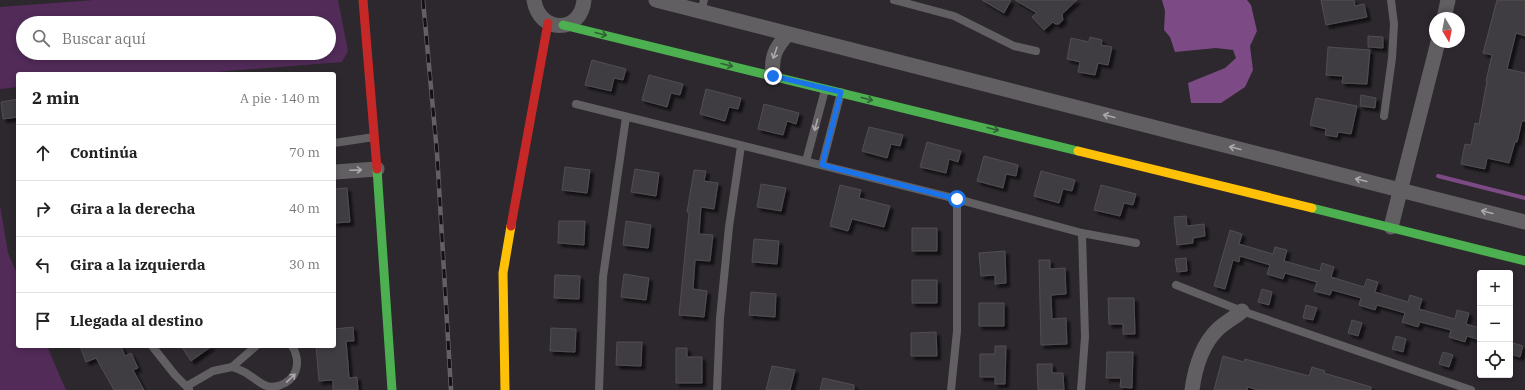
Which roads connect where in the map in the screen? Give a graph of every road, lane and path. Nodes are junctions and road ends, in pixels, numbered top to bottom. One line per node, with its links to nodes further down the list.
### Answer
1 (363, 0): 21 (street)
2 (534, 0): 11 (street)
3 (584, 0): 11 (street)
4 (656, 0): 8 (street)
5 (894, 0): 14 (lane)
6 (1391, 0): 19 (lane)
7 (1448, 0): 10 (street)
8 (683, 3): 9 (street)
9 (702, 6): 12 (street)
10 (1445, 12)
11 (555, 24): 15 (street, one-way to 15); 43 (street)
12 (788, 34): 15 (street, one-way to 15); 28 (street, one-way to 12)
13 (1436, 48): 28 (street)
14 (1036, 51)
15 (773, 76): 16 (street)
16 (825, 89): 17 (street); 24 (lane, one-way to 24)
17 (841, 92): 25 (lane); 31 (street, one-way to 31)
18 (576, 104): 20 (lane)
19 (1384, 116)
20 (626, 117): 23 (lane); 44 (lane)
21 (375, 137): 22 (lane); 26 (street)
22 (336, 143)
23 (741, 146): 24 (lane); 45 (lane)
24 (806, 162): 25 (lane)
25 (822, 165): 29 (lane)
26 (377, 169): 27 (street, one-way to 26); 42 (street)
27 (336, 172)
28 (1400, 190): 30 (street, one-way to 28); 31 (street)
29 (957, 199): 32 (lane); 46 (lane)
30 (1525, 222)
31 (1391, 226): 34 (street)
32 (1082, 233): 33 (lane); 47 (lane)
33 (1136, 243)
34 (1525, 261)
35 (1176, 285): 36 (lane)
36 (1242, 311): 48 (street); 49 (lane)
37 (154, 348): 41 (lane)
38 (254, 348): 40 (lane)
39 (293, 348): 40 (lane, one-way to 39)
40 (232, 367): 41 (lane)
41 (188, 388)
42 (392, 390)
43 (505, 390)
44 (599, 390)
45 (717, 390)
46 (951, 390)
47 (1081, 390)
48 (1192, 390)
49 (1471, 390)

